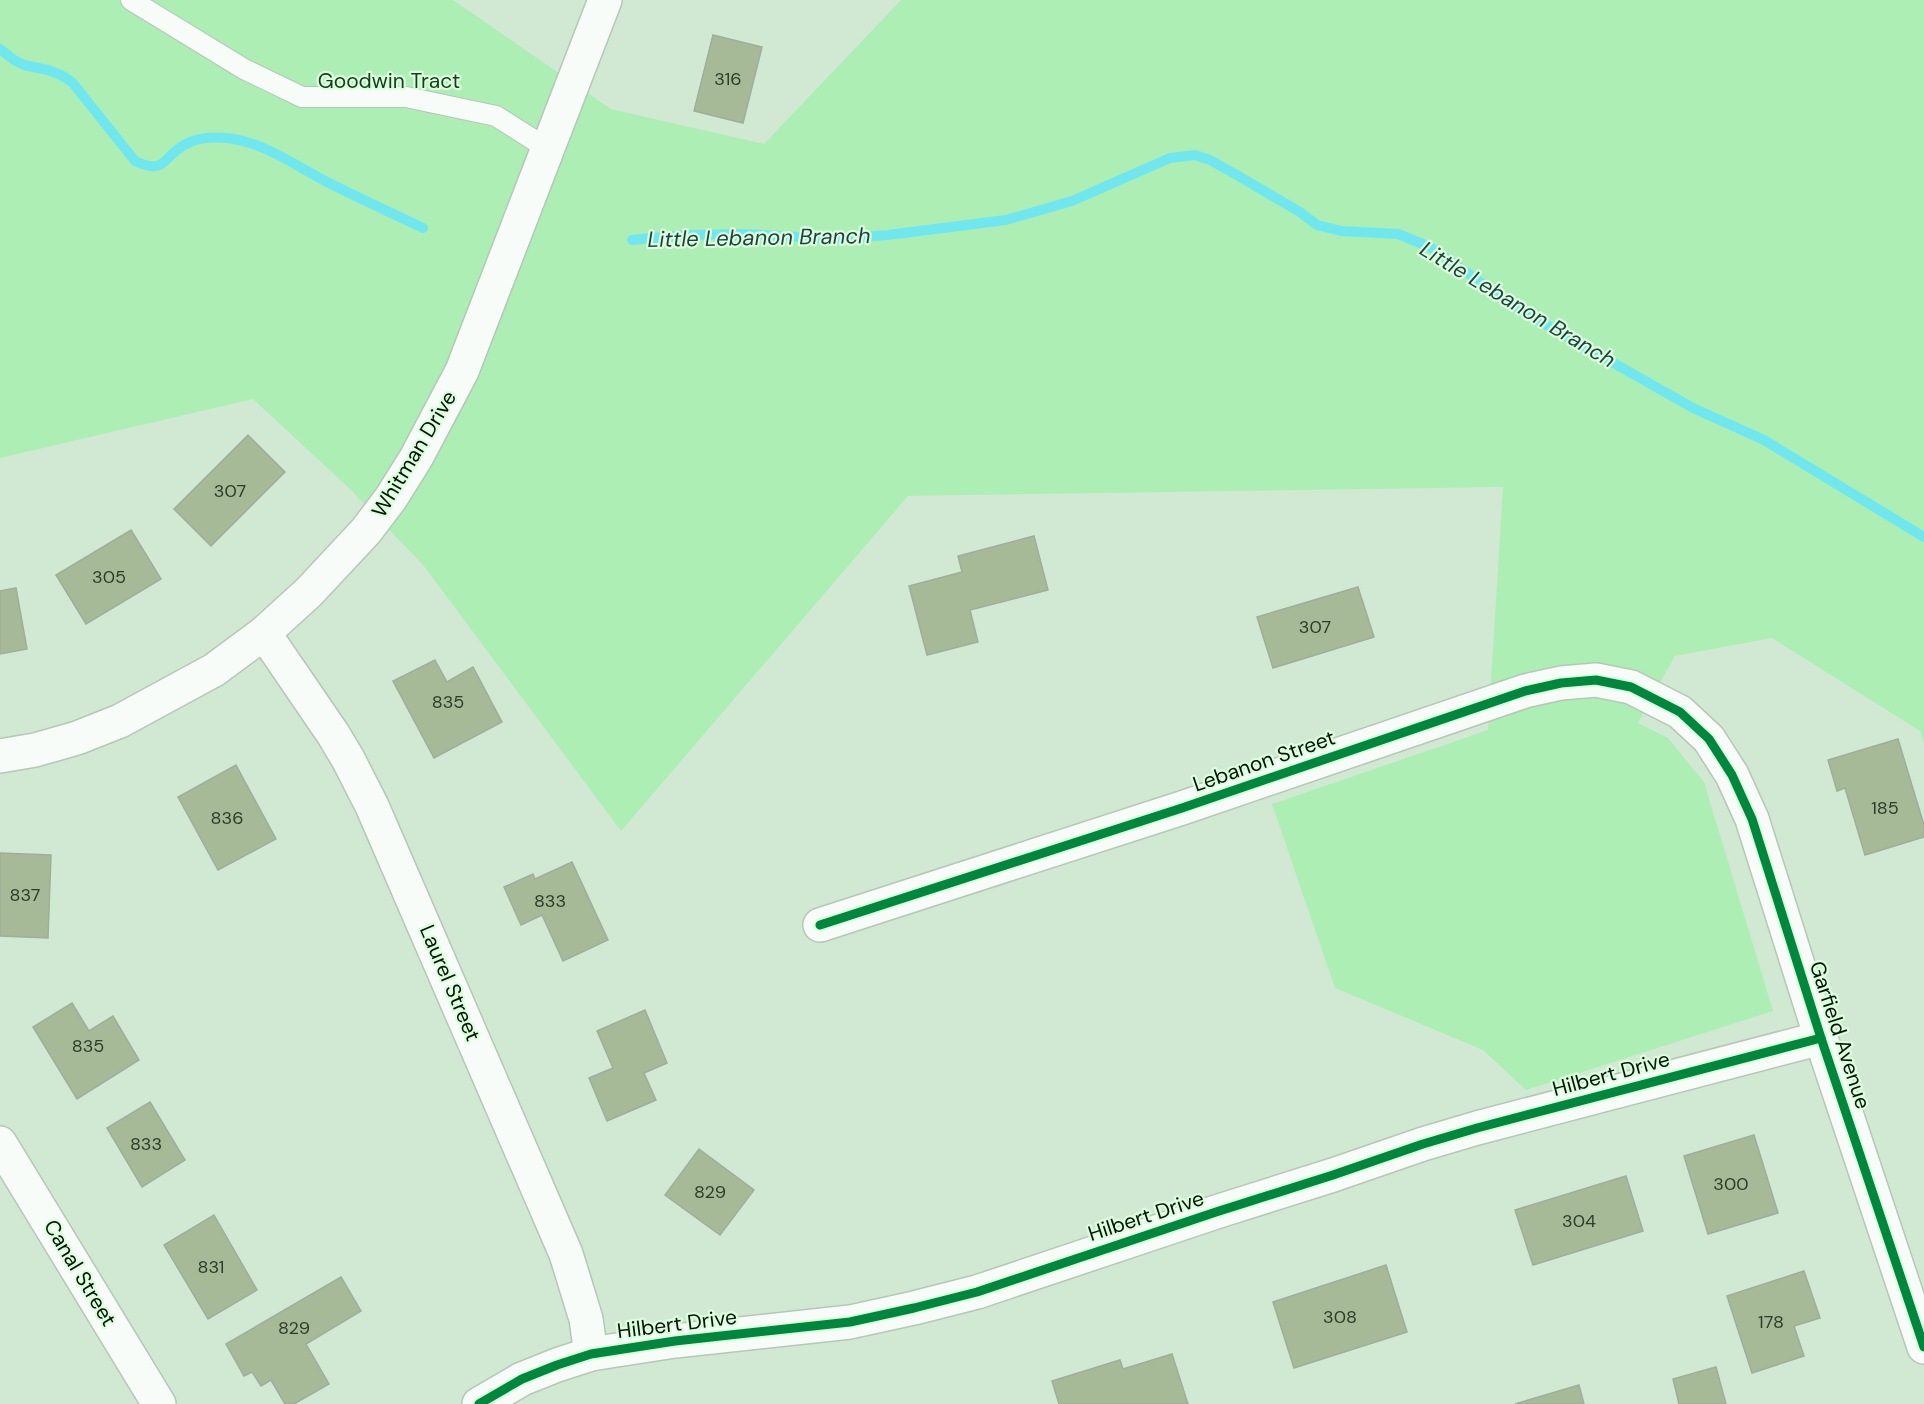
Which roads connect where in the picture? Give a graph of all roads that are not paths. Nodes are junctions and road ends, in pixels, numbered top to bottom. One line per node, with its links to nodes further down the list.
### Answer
1 (131, 0): 3 (lane)
2 (605, 0): 3 (street, Whitman Drive)
3 (548, 149): 4 (street, Whitman Drive)
4 (264, 633): 6 (street, Whitman Drive); 11 (street, Laurel Street)
5 (1709, 739): 7 (street, Lebanon Street); 8 (street, Garfield Avenue)
6 (0, 756)
7 (820, 925)
8 (1821, 1038): 10 (street, Garfield Avenue); 11 (street, Hilbert Drive)
9 (0, 1143): 12 (street, Canal Street)
10 (1924, 1347)
11 (591, 1354): 13 (street, Hilbert Drive)
12 (159, 1404)
13 (479, 1404)

